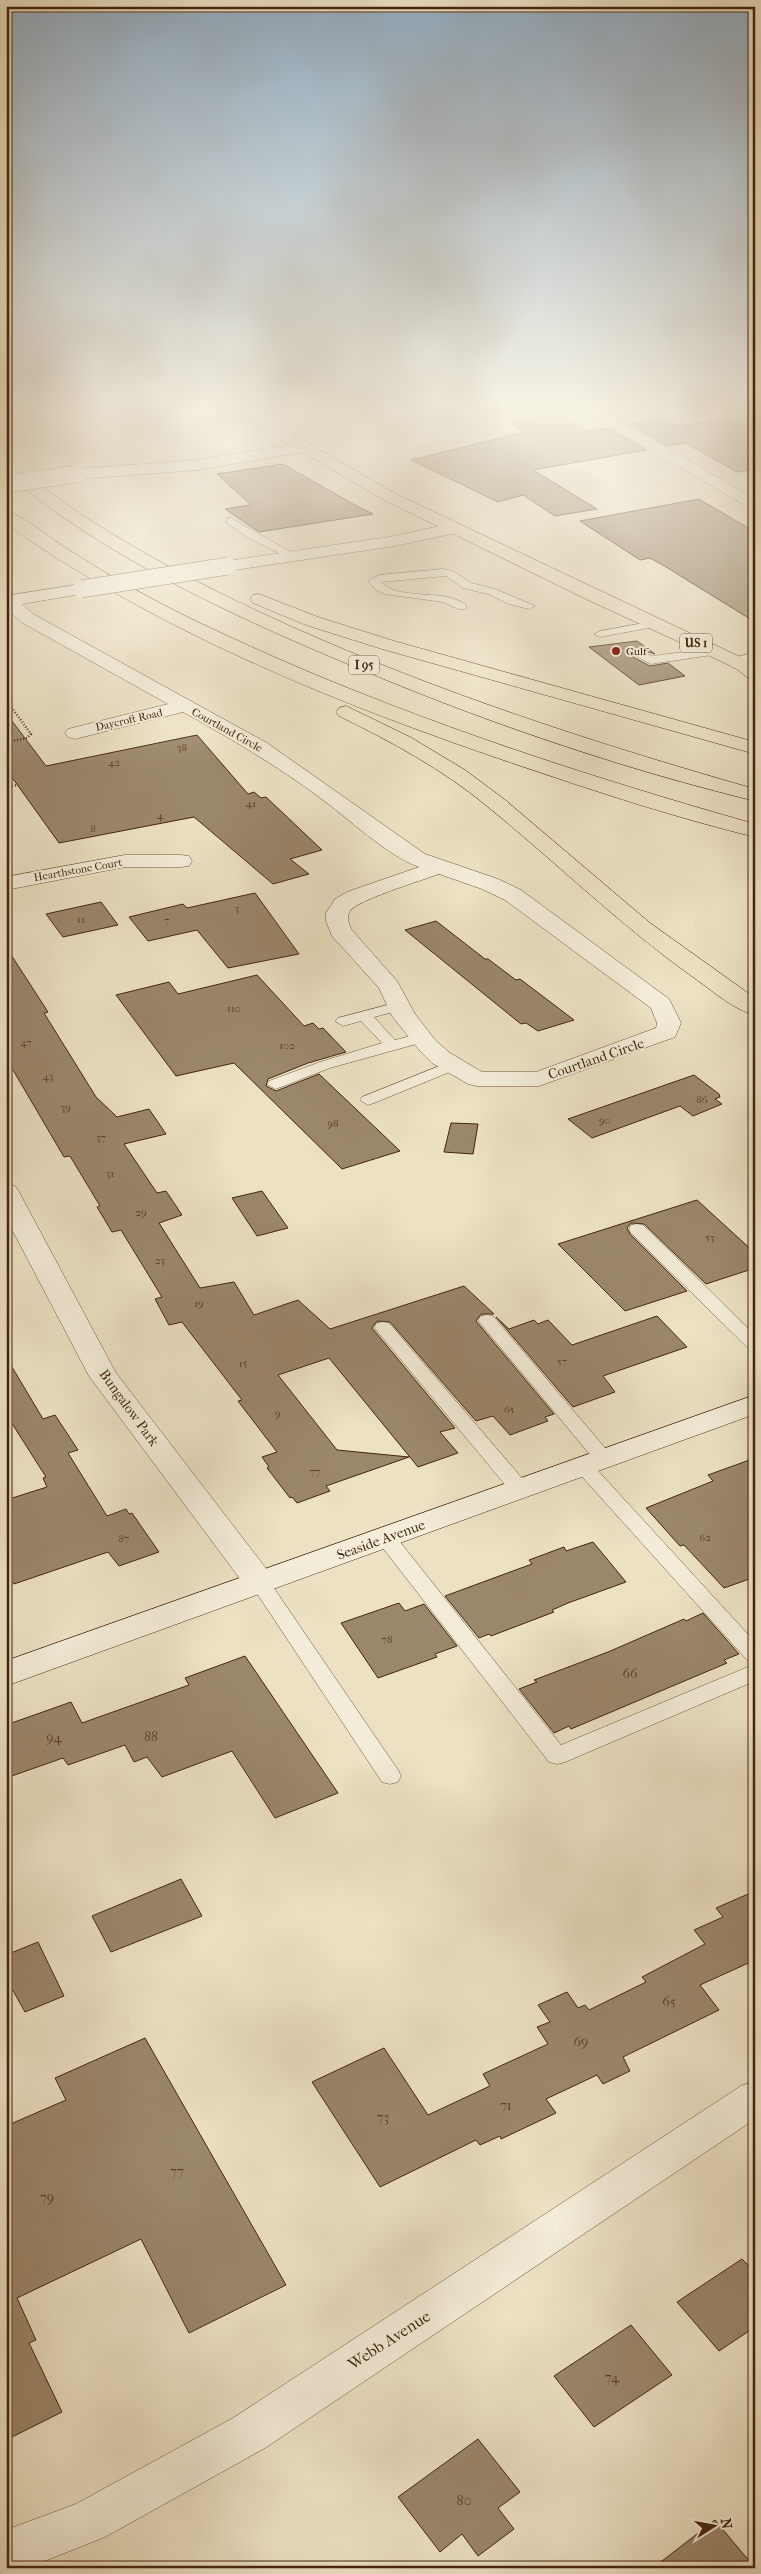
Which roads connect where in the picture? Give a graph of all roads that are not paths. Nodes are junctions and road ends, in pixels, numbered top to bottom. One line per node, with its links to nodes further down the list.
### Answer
1 (23, 527): 11 (main road, I 95)
2 (92, 527): 22 (main road, I 95)
3 (100, 527): 18 (main road)
4 (240, 527): 6 (lane)
5 (454, 528): 6 (street); 10 (main road, US 1)
6 (293, 556): 7 (street, bridge)
7 (8, 601): 17 (street, Courtland Circle)
8 (529, 606): 9 (lane)
9 (462, 607)
10 (655, 624): 12 (lane); 13 (main road, US 1)
11 (226, 642): 23 (main road, I 95); 28 (main road)
12 (618, 644)
13 (715, 652): 14 (lane); 15 (main road, US 1)
14 (640, 655)
15 (746, 660): 16 (main road)
16 (755, 673)
17 (184, 706): 19 (street, Daycroft Road); 25 (street, Courtland Circle)
18 (610, 707): 20 (main road); 21 (main road)
19 (74, 733)
20 (755, 743)
21 (755, 748)
22 (755, 795)
23 (755, 831)
24 (181, 860): 26 (street, Hearthstone Court)
25 (439, 867): 27 (street, Courtland Circle); 33 (street, Courtland Circle)
26 (6, 884)
27 (399, 1006): 29 (lane); 31 (street, Courtland Circle)
28 (755, 1008)
29 (364, 1015): 30 (lane); 32 (lane)
30 (343, 1020)
31 (422, 1038): 32 (lane); 33 (street, Courtland Circle)
32 (392, 1045): 34 (lane)
33 (452, 1066): 35 (lane)
34 (275, 1084)
35 (368, 1100)
36 (6, 1192): 45 (street, Bungalow Park)
37 (637, 1229): 40 (lane)
38 (486, 1320): 42 (lane)
39 (383, 1327): 43 (lane)
40 (755, 1344)
41 (755, 1404): 42 (street, Seaside Avenue)
42 (593, 1463): 43 (street, Seaside Avenue); 46 (lane)
43 (520, 1490): 44 (street, Seaside Avenue)
44 (386, 1538): 45 (street, Seaside Avenue); 47 (lane)
45 (260, 1583): 48 (street, Seaside Avenue); 49 (lane)
46 (755, 1656)
47 (755, 1672)
48 (6, 1674)
49 (390, 1776)
50 (755, 2098): 51 (street, Webb Avenue)
51 (6, 2553)

